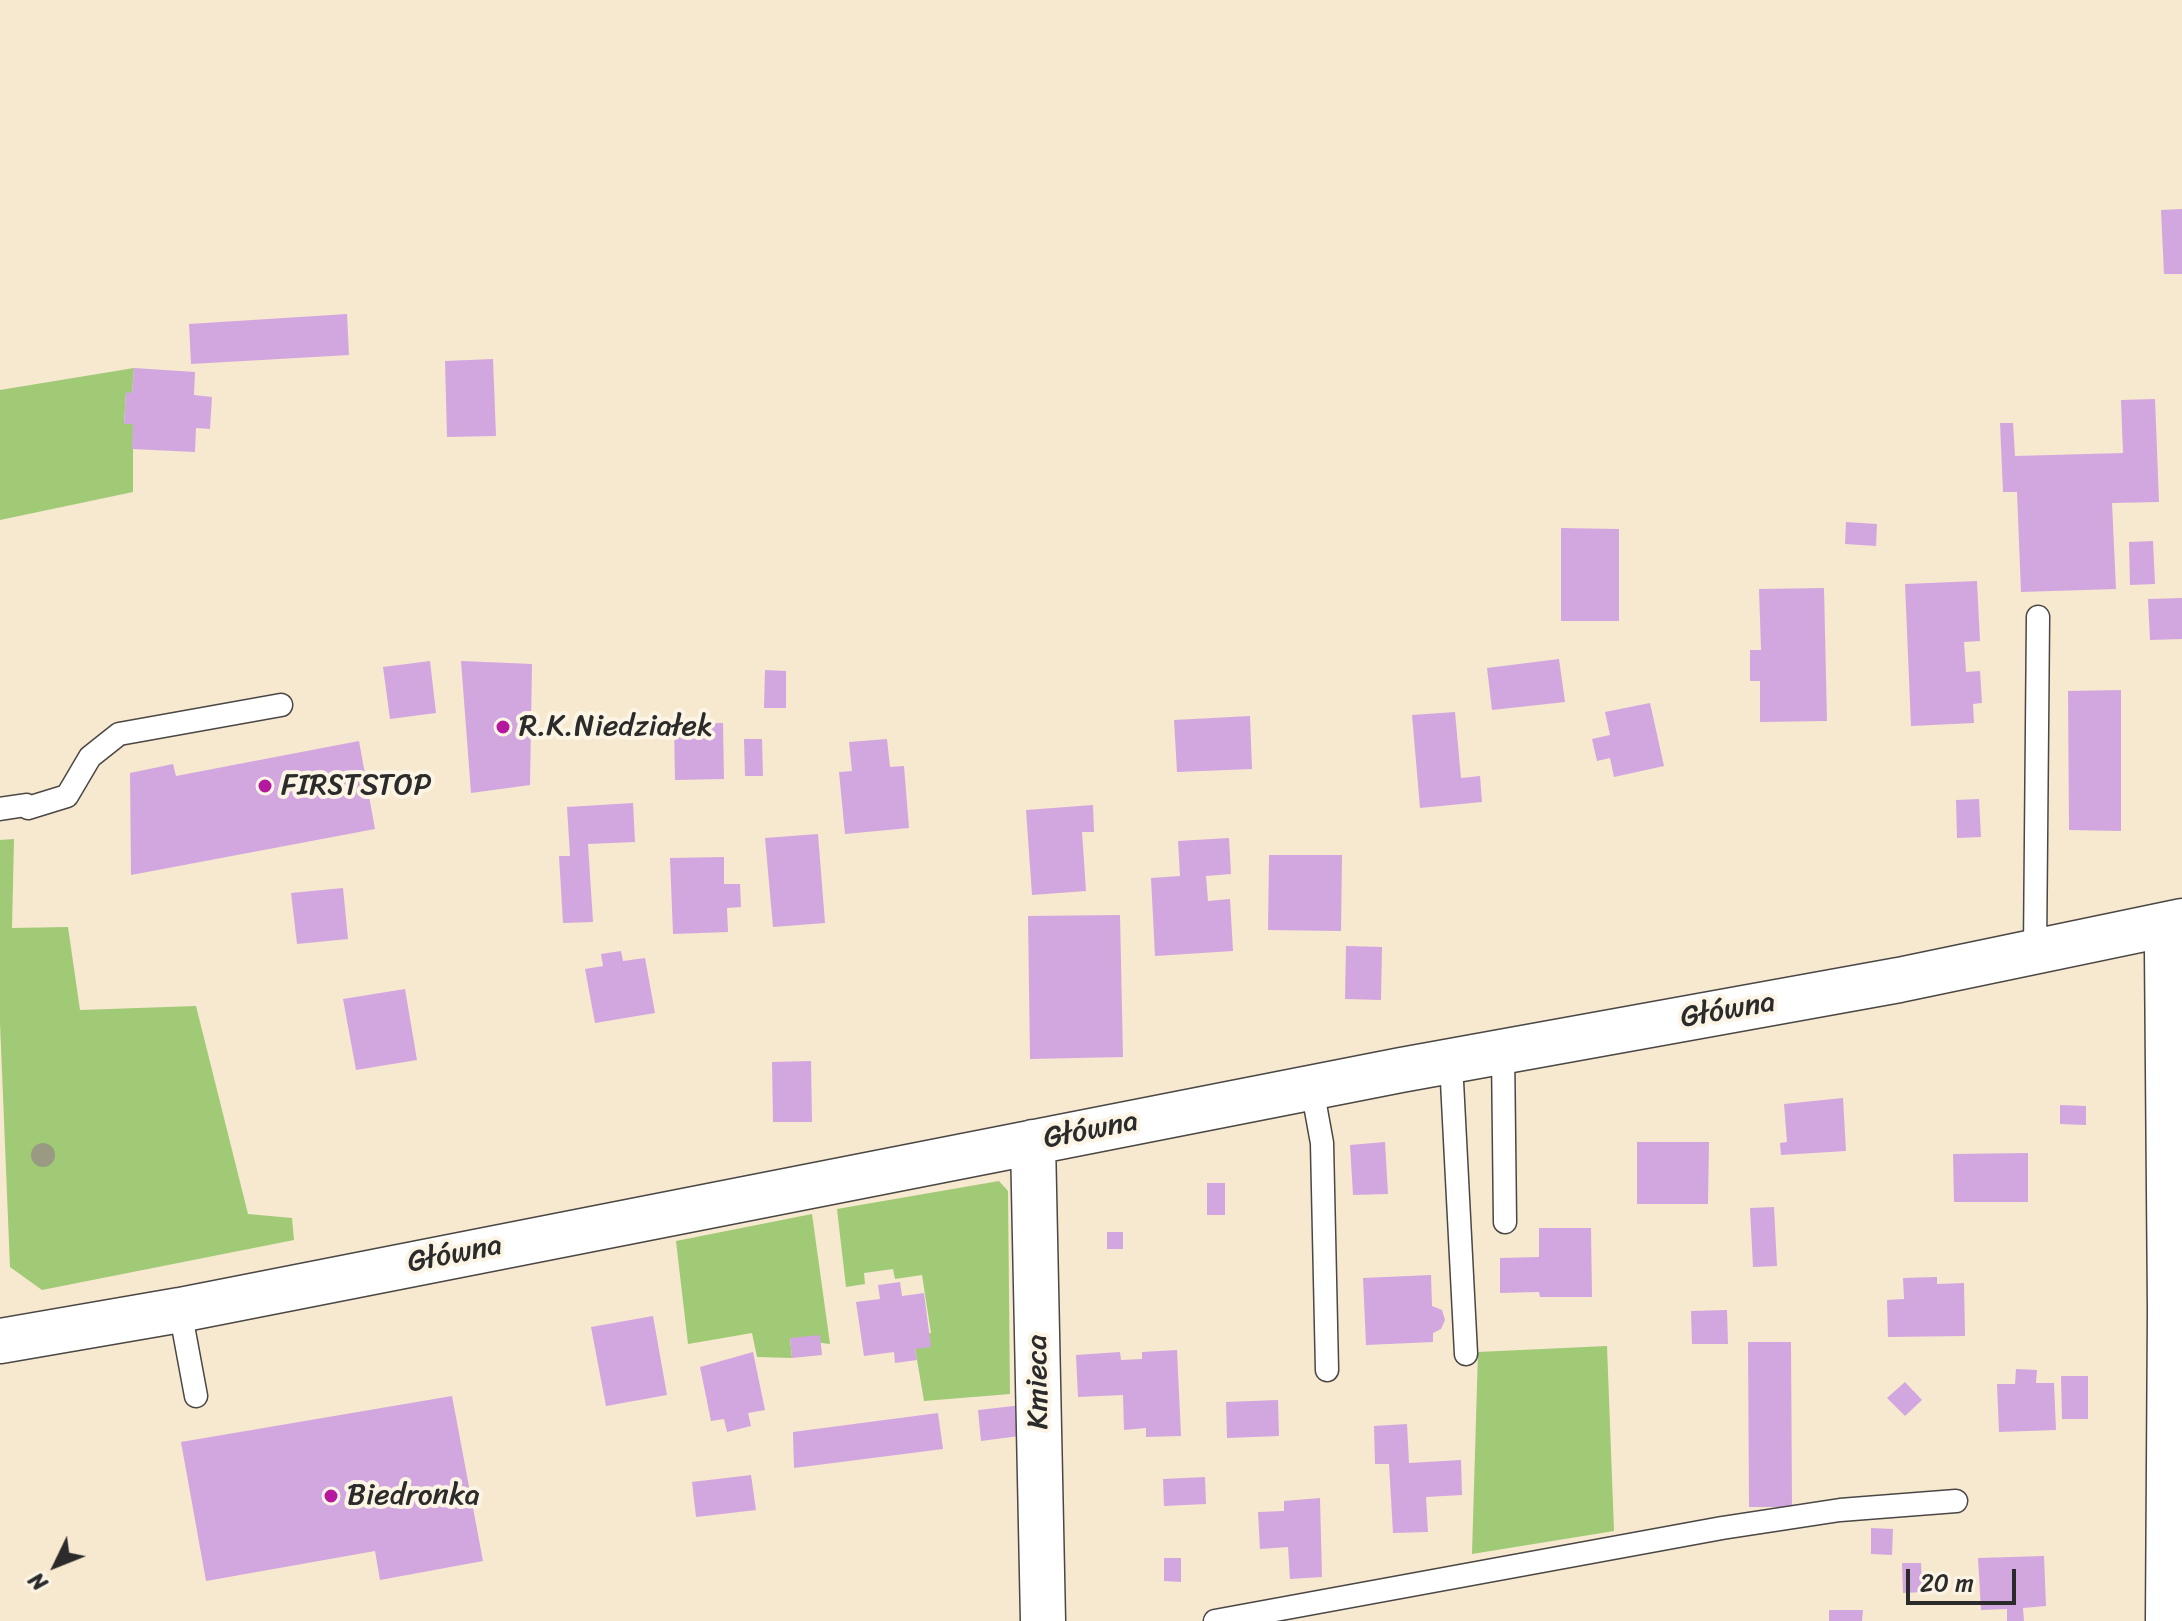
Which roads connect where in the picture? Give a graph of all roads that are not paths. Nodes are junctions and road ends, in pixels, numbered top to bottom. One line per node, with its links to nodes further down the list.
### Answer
1 (2038, 617): 5 (lane)
2 (281, 705): 3 (lane)
3 (0, 809)
4 (2172, 923): 5 (street, Główna); 19 (street)
5 (2035, 950): 6 (street, Główna)
6 (1503, 1051): 7 (street, Główna); 10 (lane)
7 (1451, 1062): 8 (street, Główna); 13 (lane)
8 (1312, 1088): 9 (street, Główna); 14 (lane)
9 (1033, 1142): 11 (street, Główna); 17 (street, Kmieca)
10 (1505, 1222)
11 (180, 1310): 12 (street, Główna); 15 (lane)
12 (0, 1341)
13 (1466, 1354)
14 (1327, 1370)
15 (196, 1396)
16 (1956, 1501): 18 (lane)
17 (1043, 1621)
18 (1215, 1621)
19 (2168, 1621)

